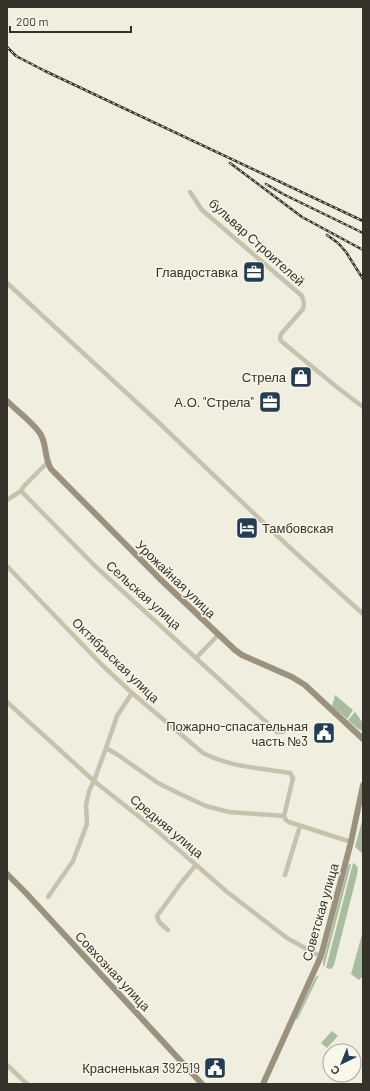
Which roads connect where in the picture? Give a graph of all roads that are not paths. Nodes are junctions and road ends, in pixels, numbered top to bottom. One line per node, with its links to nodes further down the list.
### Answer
1 (190, 192): 4 (street, бульвар Строителей)
2 (7, 283): 9 (street)
3 (7, 401): 5 (street, Урожайная улица)
4 (363, 406)
5 (47, 463): 6 (street); 10 (street, Урожайная улица)
6 (21, 491): 7 (street); 11 (street, Сельская улица)
7 (7, 500)
8 (7, 566): 12 (street, Октябрьская улица)
9 (363, 614)
10 (218, 634): 11 (street); 15 (street, Урожайная улица)
11 (196, 658): 14 (street, Сельская улица)
12 (132, 693): 16 (street); 19 (street, Октябрьская улица)
13 (7, 702): 17 (street, Средняя улица)
14 (286, 730)
15 (363, 740)
16 (106, 748): 17 (street); 19 (street)
17 (94, 781): 22 (street, Средняя улица); 25 (street)
18 (363, 785): 21 (street, Советская улица)
19 (284, 816): 20 (street)
20 (300, 826): 21 (street); 24 (street)
21 (351, 842): 27 (street, Советская улица)
22 (196, 865): 26 (street); 27 (street, Средняя улица)
23 (7, 874): 30 (street, Совхозная улица)
24 (285, 876)
25 (48, 896)
26 (168, 930)
27 (321, 956): 31 (street, Советская улица)
28 (7, 1065): 29 (street)
29 (27, 1084)
30 (202, 1084)
31 (263, 1084)

